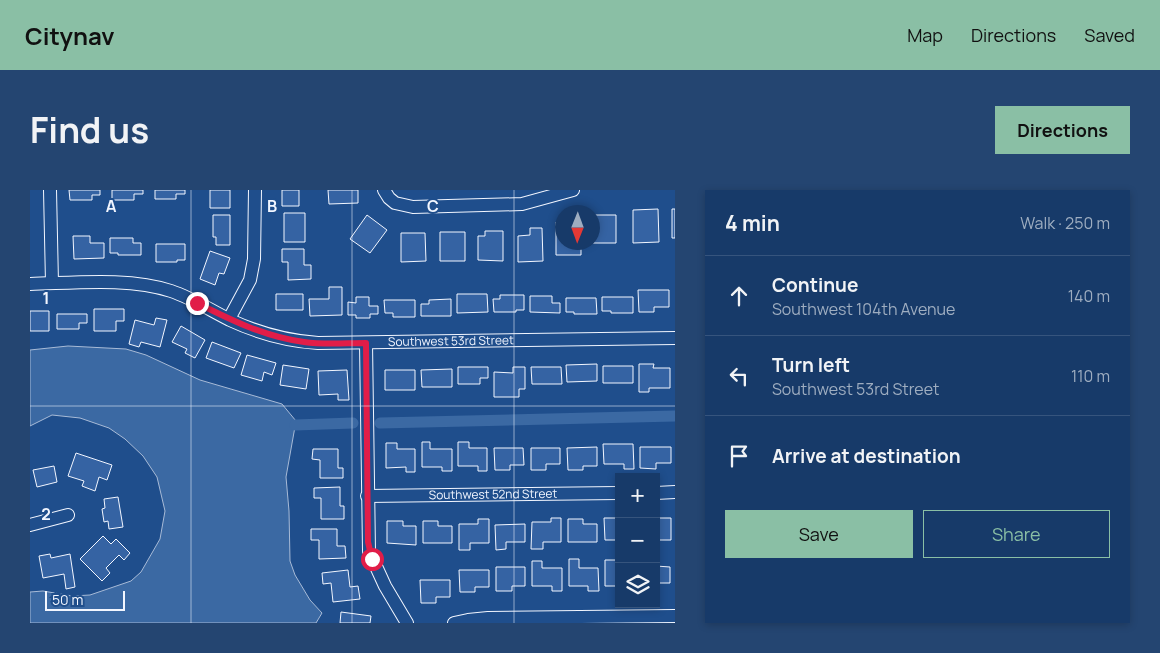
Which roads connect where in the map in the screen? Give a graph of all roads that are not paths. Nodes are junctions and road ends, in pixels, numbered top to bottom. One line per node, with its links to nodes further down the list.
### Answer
1 (50, 190): 6 (street)
2 (255, 190): 7 (street)
3 (573, 190): 4 (street)
4 (388, 195)
5 (30, 284): 6 (street, Southwest 53rd Street)
6 (52, 284): 7 (street, Southwest 53rd Street)
7 (229, 319): 9 (street, Southwest 53rd Street)
8 (675, 338): 9 (street, Southwest 53rd Street)
9 (366, 343): 13 (street)
10 (675, 492): 12 (street)
11 (615, 493): 13 (street, Southwest 52nd Street)
12 (660, 493)
13 (367, 496): 17 (street)
14 (68, 515): 15 (street)
15 (30, 525)
16 (675, 616): 18 (street)
17 (407, 623)
18 (454, 623)

